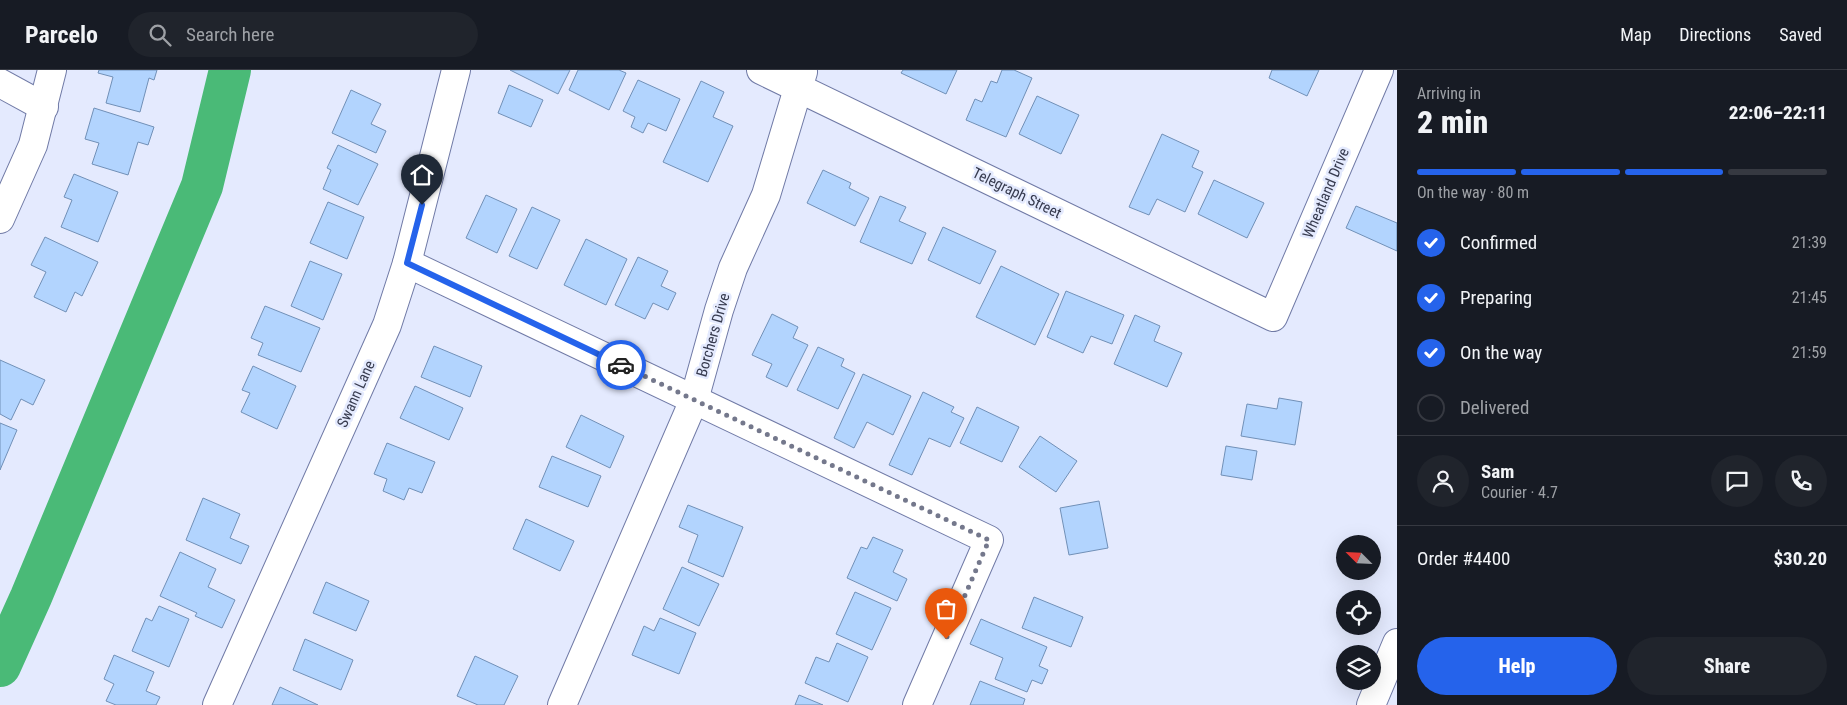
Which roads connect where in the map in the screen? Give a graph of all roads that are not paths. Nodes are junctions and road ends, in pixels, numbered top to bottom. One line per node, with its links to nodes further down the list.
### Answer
1 (52, 70): 7 (street)
2 (456, 70): 9 (street, Swann Lane)
3 (761, 70): 5 (street, Telegraph Street)
4 (1379, 70): 10 (street, Wheatland Drive)
5 (801, 79): 10 (street, Telegraph Street); 11 (street, Borchers Drive)
6 (0, 83): 7 (street)
7 (44, 107): 8 (street)
8 (0, 219)
9 (407, 263): 11 (street); 13 (street, Swann Lane)
10 (1273, 317)
11 (694, 400): 14 (street, Borchers Drive); 15 (street)
12 (1397, 643): 16 (street)
13 (217, 705)
14 (562, 705)
15 (917, 705)
16 (1371, 705)

